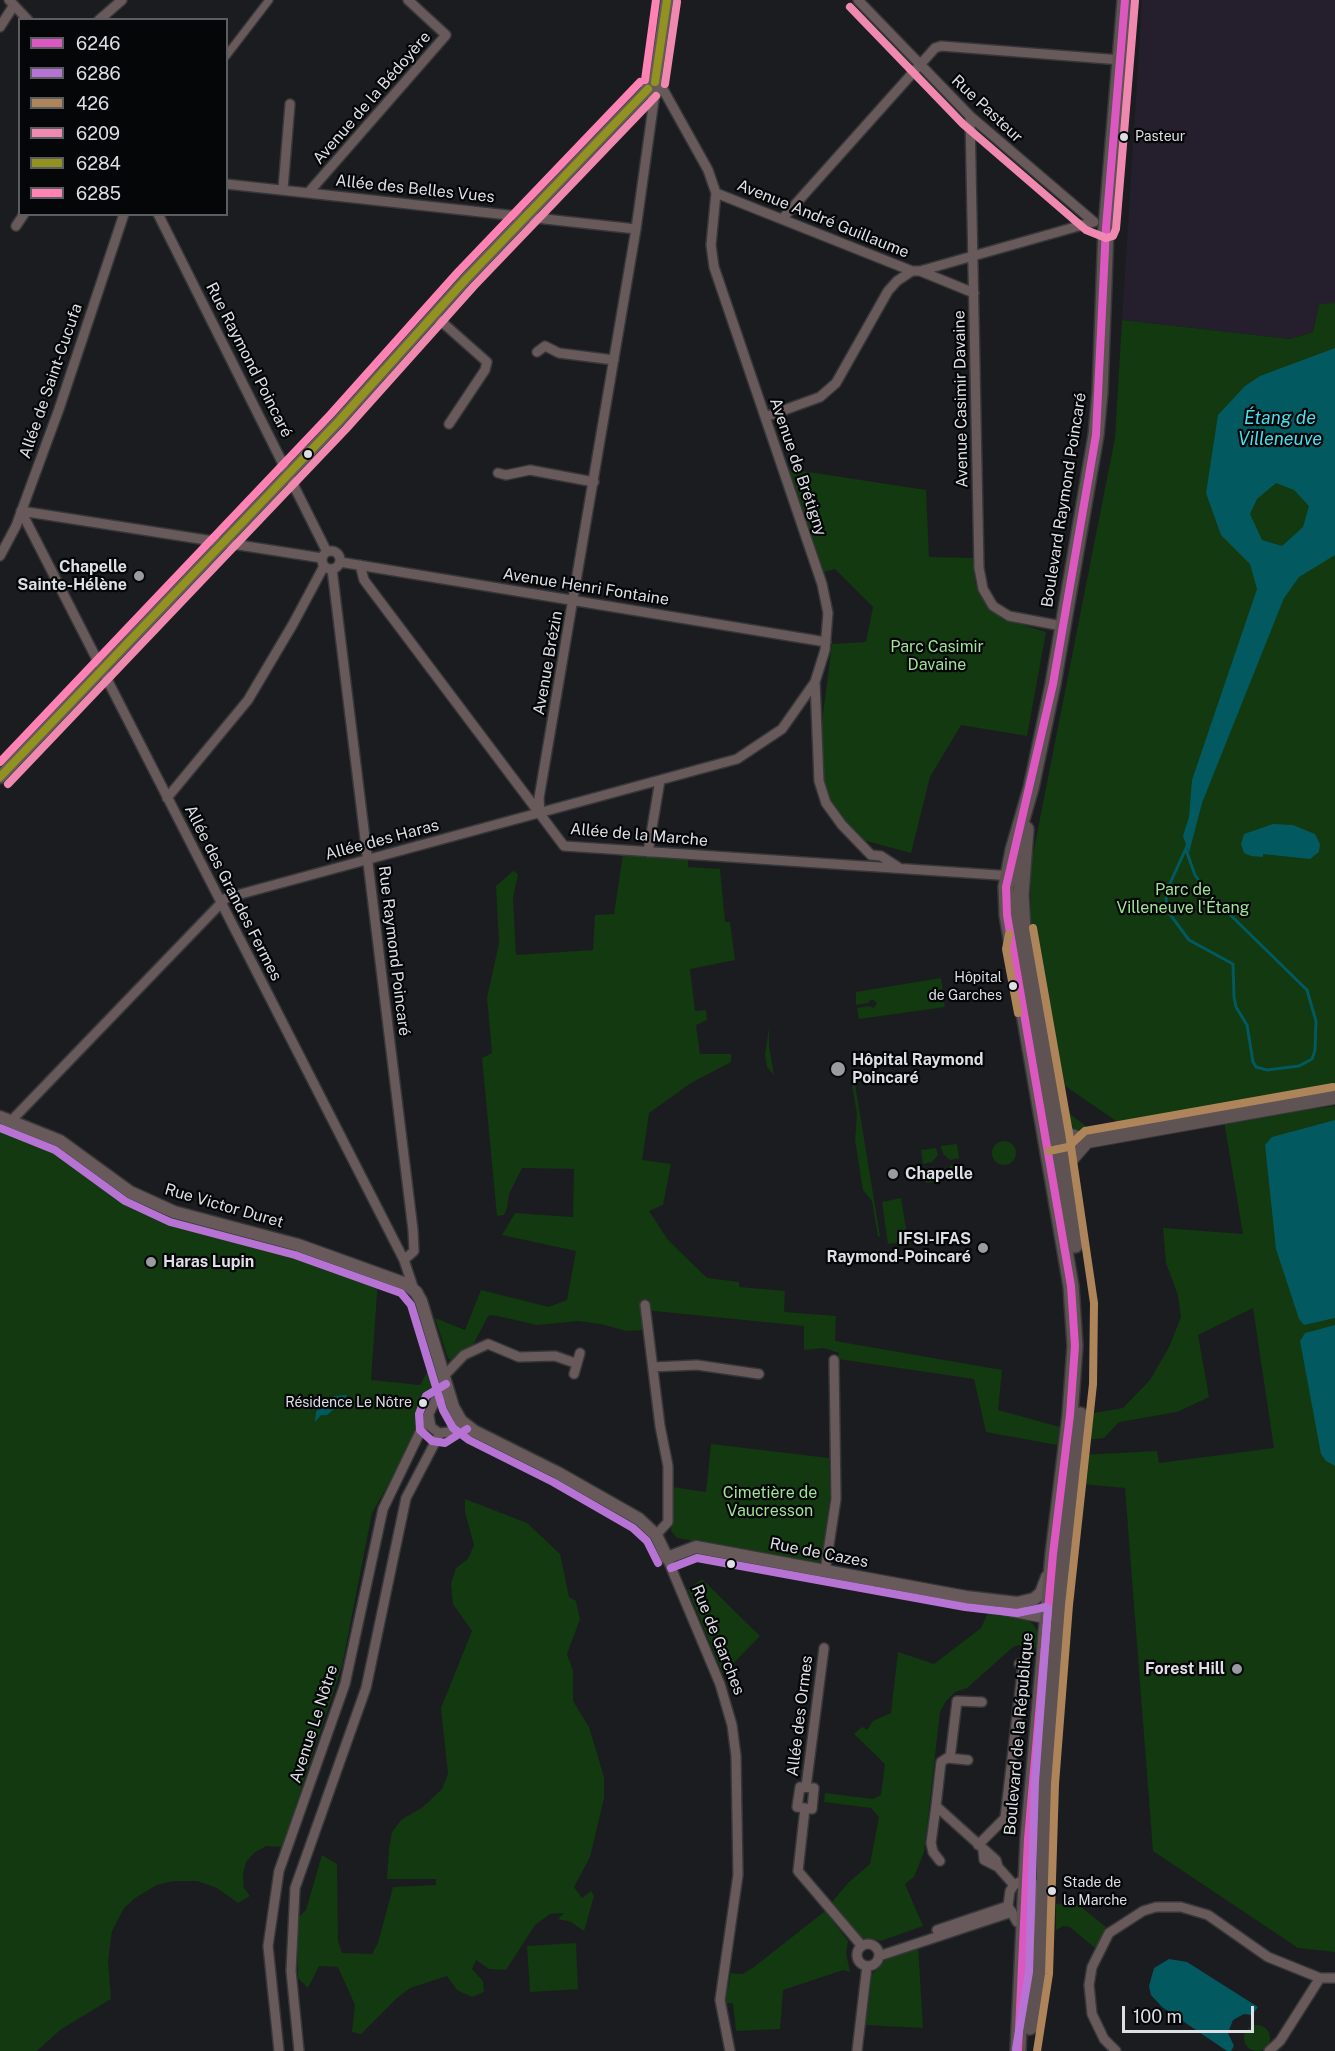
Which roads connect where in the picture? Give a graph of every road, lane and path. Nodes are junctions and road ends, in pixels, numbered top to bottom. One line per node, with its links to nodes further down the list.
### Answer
1 (123, 0): 9 (street)
2 (269, 0): 11 (street)
3 (408, 0): 19 (street, Avenue de la Bédoyère)
4 (667, 0): 14 (street)
5 (858, 0): 13 (street, Rue Pasteur)
6 (1125, 0): 12 (main road, Boulevard Raymond Poincaré)
7 (12, 3): 8 (street); 10 (street)
8 (26, 18)
9 (101, 18)
10 (0, 27)
11 (228, 53)
12 (1121, 60): 13 (street); 26 (main road, Boulevard Raymond Poincaré)
13 (920, 63): 16 (street, Rue Pasteur); 25 (street)
14 (654, 88): 20 (street, Avenue de Brétigny); 24 (street); 28 (street, Avenue Brézin)
15 (290, 104): 18 (street)
16 (970, 116): 26 (street, Rue Pasteur); 29 (street, Avenue Casimir Davaine)
17 (228, 184): 18 (street, Allée des Belles Vues)
18 (283, 189): 19 (street, Allée des Belles Vues)
19 (309, 192): 24 (street, Allée des Belles Vues)
20 (716, 193): 25 (street, Avenue André Guillaume); 35 (street, Avenue de Brétigny)
21 (23, 216): 27 (street)
22 (123, 216): 40 (street, Allée de Saint-Cucufa)
23 (159, 216): 37 (street, Rue Raymond Poincaré)
24 (528, 216): 28 (street, Allée des Belles Vues); 32 (street)
25 (783, 219): 30 (street, Avenue André Guillaume)
26 (1099, 225): 29 (street, Avenue André Guillaume); 47 (main road, Boulevard Raymond Poincaré)
27 (16, 226)
28 (636, 229): 34 (street, Avenue Brézin)
29 (972, 255): 30 (street, Avenue André Guillaume); 31 (street, Avenue Casimir Davaine)
30 (916, 271): 31 (street); 35 (street)
31 (974, 293): 47 (street, Avenue Casimir Davaine)
32 (434, 315): 36 (street); 37 (street)
33 (537, 352): 34 (street)
34 (614, 360): 39 (street, Avenue Brézin)
35 (765, 417): 48 (street, Avenue de Brétigny)
36 (449, 424)
37 (290, 472): 41 (street); 43 (street, Rue Raymond Poincaré)
38 (498, 473): 39 (street)
39 (594, 482): 46 (street, Avenue Brézin)
40 (21, 511): 41 (street); 42 (street, Allée de Saint-Cucufa); 49 (street, Allée des Grandes Fermes)
41 (222, 542): 43 (street); 49 (street)
42 (0, 556)
43 (326, 561): 44 (street); 44 (street); 53 (street); 57 (street, Rue Raymond Poincaré)
44 (340, 562): 45 (street, Avenue Henri Fontaine)
45 (360, 565): 46 (street, Avenue Henri Fontaine); 54 (street, Allée de la Marche)
46 (574, 600): 48 (street, Avenue Henri Fontaine); 54 (street, Avenue Brézin)
47 (1062, 626): 60 (main road, Boulevard Raymond Poincaré)
48 (826, 642): 50 (street, Avenue de Brétigny)
49 (102, 668): 51 (street); 53 (street, Allée des Grandes Fermes)
50 (815, 682): 52 (street, Allée des Haras); 56 (street, Avenue de Brétigny)
51 (0, 777)
52 (660, 780): 54 (street, Allée des Haras); 55 (street)
53 (167, 798): 61 (street, Allée des Grandes Fermes)
54 (540, 813): 55 (street, Allée de la Marche); 57 (street, Allée des Haras)
55 (648, 852): 58 (street, Allée de la Marche)
56 (871, 855): 58 (street); 59 (street, Avenue de Brétigny)
57 (367, 859): 61 (street, Allée des Haras); 66 (street, Rue Raymond Poincaré)
58 (869, 867): 59 (street, Allée de la Marche)
59 (898, 867): 60 (street, Allée de la Marche)
60 (1014, 876): 64 (main road, Boulevard Raymond Poincaré)
61 (221, 903): 63 (street, Allée des Haras); 66 (street, Allée des Grandes Fermes)
62 (1335, 1097): 64 (main road)
63 (5, 1119): 67 (street, Rue Victor Duret)
64 (1069, 1140): 65 (main road, Boulevard de la République); 65 (main road)
65 (1057, 1160): 81 (main road, Boulevard de la République); 86 (main road, Boulevard de la République)
66 (404, 1260): 67 (street, Allée des Grandes Fermes)
67 (415, 1291): 75 (street)
68 (645, 1305): 72 (street)
69 (580, 1353): 71 (street)
70 (834, 1360): 83 (street)
71 (575, 1363): 73 (street); 75 (street)
72 (653, 1367): 74 (street); 80 (street)
73 (574, 1374)
74 (759, 1374)
75 (445, 1375): 76 (street)
76 (450, 1395): 77 (street, Avenue Le Nôtre); 78 (street)
77 (429, 1414): 79 (street); 104 (street, Avenue Le Nôtre)
78 (461, 1421): 79 (street); 80 (street, Rue de Garches)
79 (440, 1433): 105 (street)
80 (656, 1535): 82 (street, Rue de Garches)
81 (1053, 1554): 85 (street); 86 (main road, Boulevard de la République)
82 (667, 1558): 83 (street, Rue de Cazes); 106 (street, Rue de Garches)
83 (825, 1571): 84 (street, Rue de Cazes)
84 (966, 1597): 85 (street, Rue de Cazes); 87 (street, Rue de Cazes)
85 (1034, 1599): 86 (street, Rue de Cazes)
86 (1054, 1599): 87 (main road, Boulevard de la République)
87 (1053, 1619): 96 (main road, Boulevard de la République); 98 (main road, Boulevard de la République)
88 (824, 1648): 99 (street, Allée des Ormes)
89 (1019, 1664): 94 (street)
90 (982, 1702): 91 (street)
91 (950, 1758): 92 (street); 93 (street)
92 (968, 1760)
93 (936, 1806): 94 (street); 95 (street)
94 (981, 1848): 96 (street)
95 (940, 1861)
96 (1021, 1882): 97 (street); 98 (main road, Boulevard de la République)
97 (1010, 1909): 98 (street); 100 (street)
98 (1034, 1926): 108 (main road, Boulevard de la République); 109 (main road, Boulevard de la République)
99 (862, 1946): 100 (street); 101 (street)
100 (879, 1953): 101 (street)
101 (867, 1966): 107 (street)
102 (1320, 1978): 103 (street); 110 (street); 111 (street)
103 (1335, 1978)
104 (279, 2051)
105 (299, 2051)
106 (729, 2051)
107 (857, 2051)
108 (1018, 2051)
109 (1026, 2051)
110 (1116, 2051)
111 (1269, 2051)

